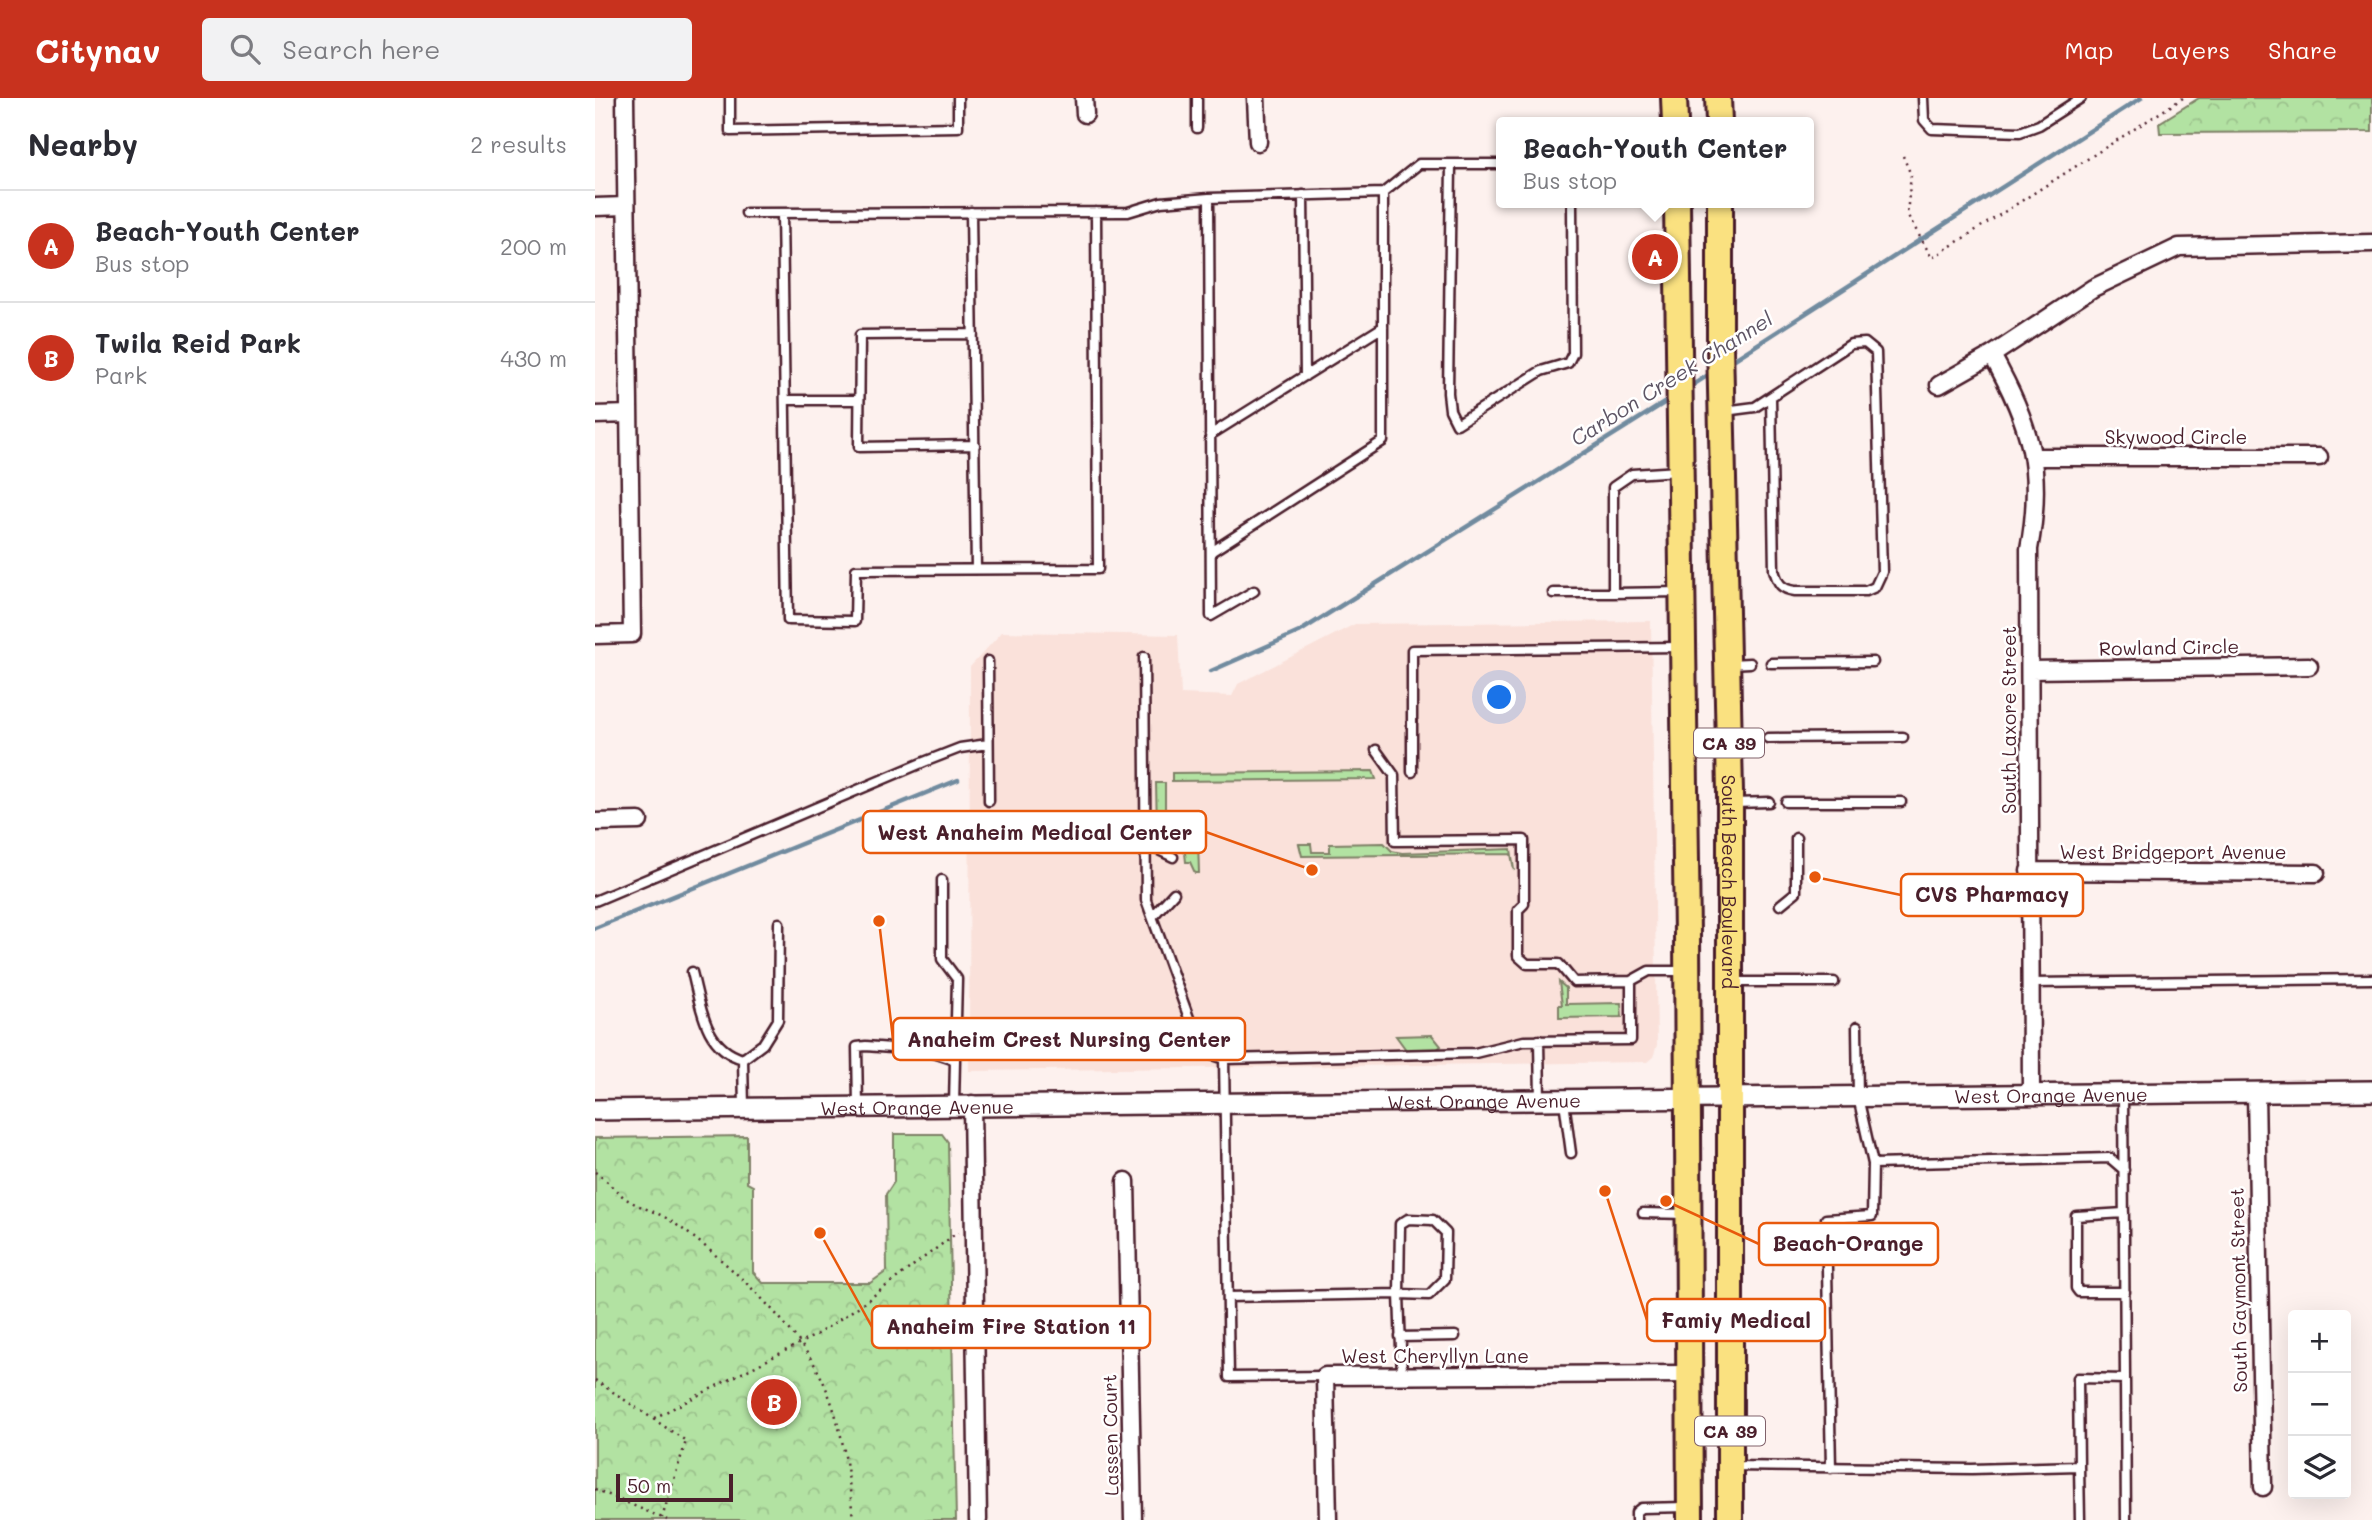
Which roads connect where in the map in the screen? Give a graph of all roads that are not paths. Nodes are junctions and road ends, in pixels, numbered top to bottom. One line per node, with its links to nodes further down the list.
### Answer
1 (625, 98): 19 (street)
2 (730, 98): 3 (lane)
3 (958, 98)
4 (1197, 98): 12 (lane)
5 (1256, 98): 13 (street)
6 (1674, 98): 10 (main road)
7 (1718, 98): 11 (main road)
8 (1923, 98): 9 (lane)
9 (2081, 98)
10 (1675, 117)
11 (1719, 117)
12 (1197, 128)
13 (1258, 142)
14 (1451, 164): 15 (lane); 16 (lane); 21 (lane)
15 (1496, 164)
16 (1383, 193): 17 (lane); 29 (lane)
17 (1303, 195): 18 (lane); 32 (lane)
18 (1209, 198): 25 (lane); 40 (lane)
19 (626, 206): 20 (street); 38 (street)
20 (595, 207)
21 (1572, 208)
22 (1677, 208): 44 (main road, CA 39)
23 (1720, 208): 37 (main road, South Beach Boulevard / CA 39)
24 (971, 212): 25 (lane); 27 (lane); 30 (lane)
25 (1096, 212): 46 (lane)
26 (746, 213): 27 (lane)
27 (782, 213): 35 (lane)
28 (2372, 243): 31 (street)
29 (1383, 327): 32 (lane); 45 (lane)
30 (973, 334): 36 (lane); 41 (lane)
31 (1992, 355): 33 (street); 42 (street, South Laxore Street)
32 (1305, 376): 40 (lane)
33 (1939, 385)
34 (1771, 397): 34 (lane); 37 (lane)
35 (785, 400): 36 (lane); 46 (lane)
36 (858, 400): 41 (lane)
37 (1721, 400): 68 (main road, South Beach Boulevard / CA 39)
38 (629, 414): 39 (street); 51 (street)
39 (595, 415)
40 (1210, 435): 45 (lane)
41 (975, 445): 46 (lane)
42 (2033, 457): 43 (street, Skywood Circle); 58 (street, South Laxore Street)
43 (2319, 457)
44 (1682, 470): 48 (main road, CA 39); 50 (lane)
45 (1211, 552): 47 (lane)
46 (977, 569)
47 (1254, 591)
48 (1683, 592): 50 (lane); 52 (main road, CA 39)
49 (1553, 593): 50 (lane)
50 (1613, 593)
51 (595, 635)
52 (1684, 647): 63 (lane); 82 (main road, CA 39)
53 (1144, 657): 72 (lane)
54 (988, 661): 61 (lane)
55 (1873, 662): 56 (lane)
56 (1772, 663)
57 (2309, 666): 58 (street, Rowland Circle)
58 (2030, 670): 74 (street, South Laxore Street)
59 (1903, 737): 60 (lane)
60 (1768, 738)
61 (988, 744): 64 (lane); 78 (lane)
62 (1376, 750): 85 (lane)
63 (1412, 772)
64 (989, 801)
65 (1769, 802): 68 (lane)
66 (1786, 802): 67 (lane)
67 (1901, 802)
68 (1730, 803): 86 (main road, South Beach Boulevard / CA 39)
69 (639, 821): 70 (street)
70 (595, 822)
71 (1796, 838): 79 (lane)
72 (1146, 845): 73 (lane); 80 (lane)
73 (1173, 857)
74 (2029, 871): 75 (street, West Bridgeport Avenue); 88 (street, South Laxore Street)
75 (2316, 873)
76 (942, 880): 93 (lane)
77 (1174, 893): 80 (lane)
78 (595, 901)
79 (1780, 905)
80 (1153, 916): 92 (lane)
81 (779, 923): 91 (lane)
82 (1688, 971): 85 (lane); 100 (main road, CA 39)
83 (692, 972): 91 (lane)
84 (2372, 979): 88 (lane)
85 (1631, 981): 90 (lane)
86 (1729, 982): 87 (lane); 98 (main road, South Beach Boulevard / CA 39)
87 (1834, 982)
88 (2030, 984): 97 (street, South Laxore Street)
89 (1857, 1027): 99 (lane)
90 (1539, 1040): 92 (lane); 102 (lane)
91 (743, 1059): 106 (lane)
92 (1224, 1059): 103 (lane)
93 (955, 1060): 104 (lane); 105 (lane)
94 (2372, 1091): 95 (street, West Orange Avenue)
95 (2256, 1092): 96 (street, West Orange Avenue); 127 (street, South Gaymont Street)
96 (2123, 1094): 97 (street, West Orange Avenue); 110 (lane)
97 (2031, 1095): 99 (street, West Orange Avenue)
98 (1729, 1097): 99 (street, West Orange Avenue); 100 (street, West Orange Avenue); 124 (main road, South Beach Boulevard / CA 39)
99 (1858, 1097): 109 (lane)
100 (1688, 1098): 101 (street, West Orange Avenue); 114 (main road, CA 39)
101 (1564, 1099): 102 (street, West Orange Avenue); 108 (lane)
102 (1540, 1100): 103 (street, West Orange Avenue)
103 (1226, 1102): 104 (street, West Orange Avenue); 117 (lane)
104 (963, 1105): 105 (street, West Orange Avenue); 129 (street)
105 (858, 1106): 106 (street, West Orange Avenue)
106 (744, 1108): 107 (street, West Orange Avenue)
107 (595, 1110)
108 (1571, 1153)
109 (1874, 1164): 110 (lane); 126 (lane)
110 (2124, 1170): 113 (lane)
111 (1126, 1181): 130 (street, Lassen Court)
112 (1643, 1213): 114 (lane)
113 (2124, 1213): 115 (lane); 115 (lane)
114 (1689, 1214): 120 (main road, CA 39)
115 (2125, 1292): 123 (lane)
116 (1399, 1294): 116 (lane); 117 (lane); 119 (lane)
117 (1228, 1297): 121 (lane)
118 (1454, 1336): 119 (lane)
119 (1401, 1337): 122 (lane)
120 (1688, 1374): 122 (street, West Cheryllyn Lane); 128 (main road, CA 39)
121 (1325, 1376): 122 (street, West Cheryllyn Lane); 131 (street, West Cheryllyn Lane)
122 (1402, 1376)
123 (2125, 1379): 125 (lane); 135 (lane)
124 (1730, 1466): 126 (lane); 133 (main road, South Beach Boulevard / CA 39)
125 (2079, 1466): 126 (lane); 134 (lane)
126 (1831, 1468)
127 (2263, 1487)
128 (1690, 1514): 132 (lane)
129 (978, 1520)
130 (1133, 1520)
131 (1328, 1520)
132 (1636, 1520)
133 (1730, 1520)
134 (2080, 1520)
135 (2126, 1520)

